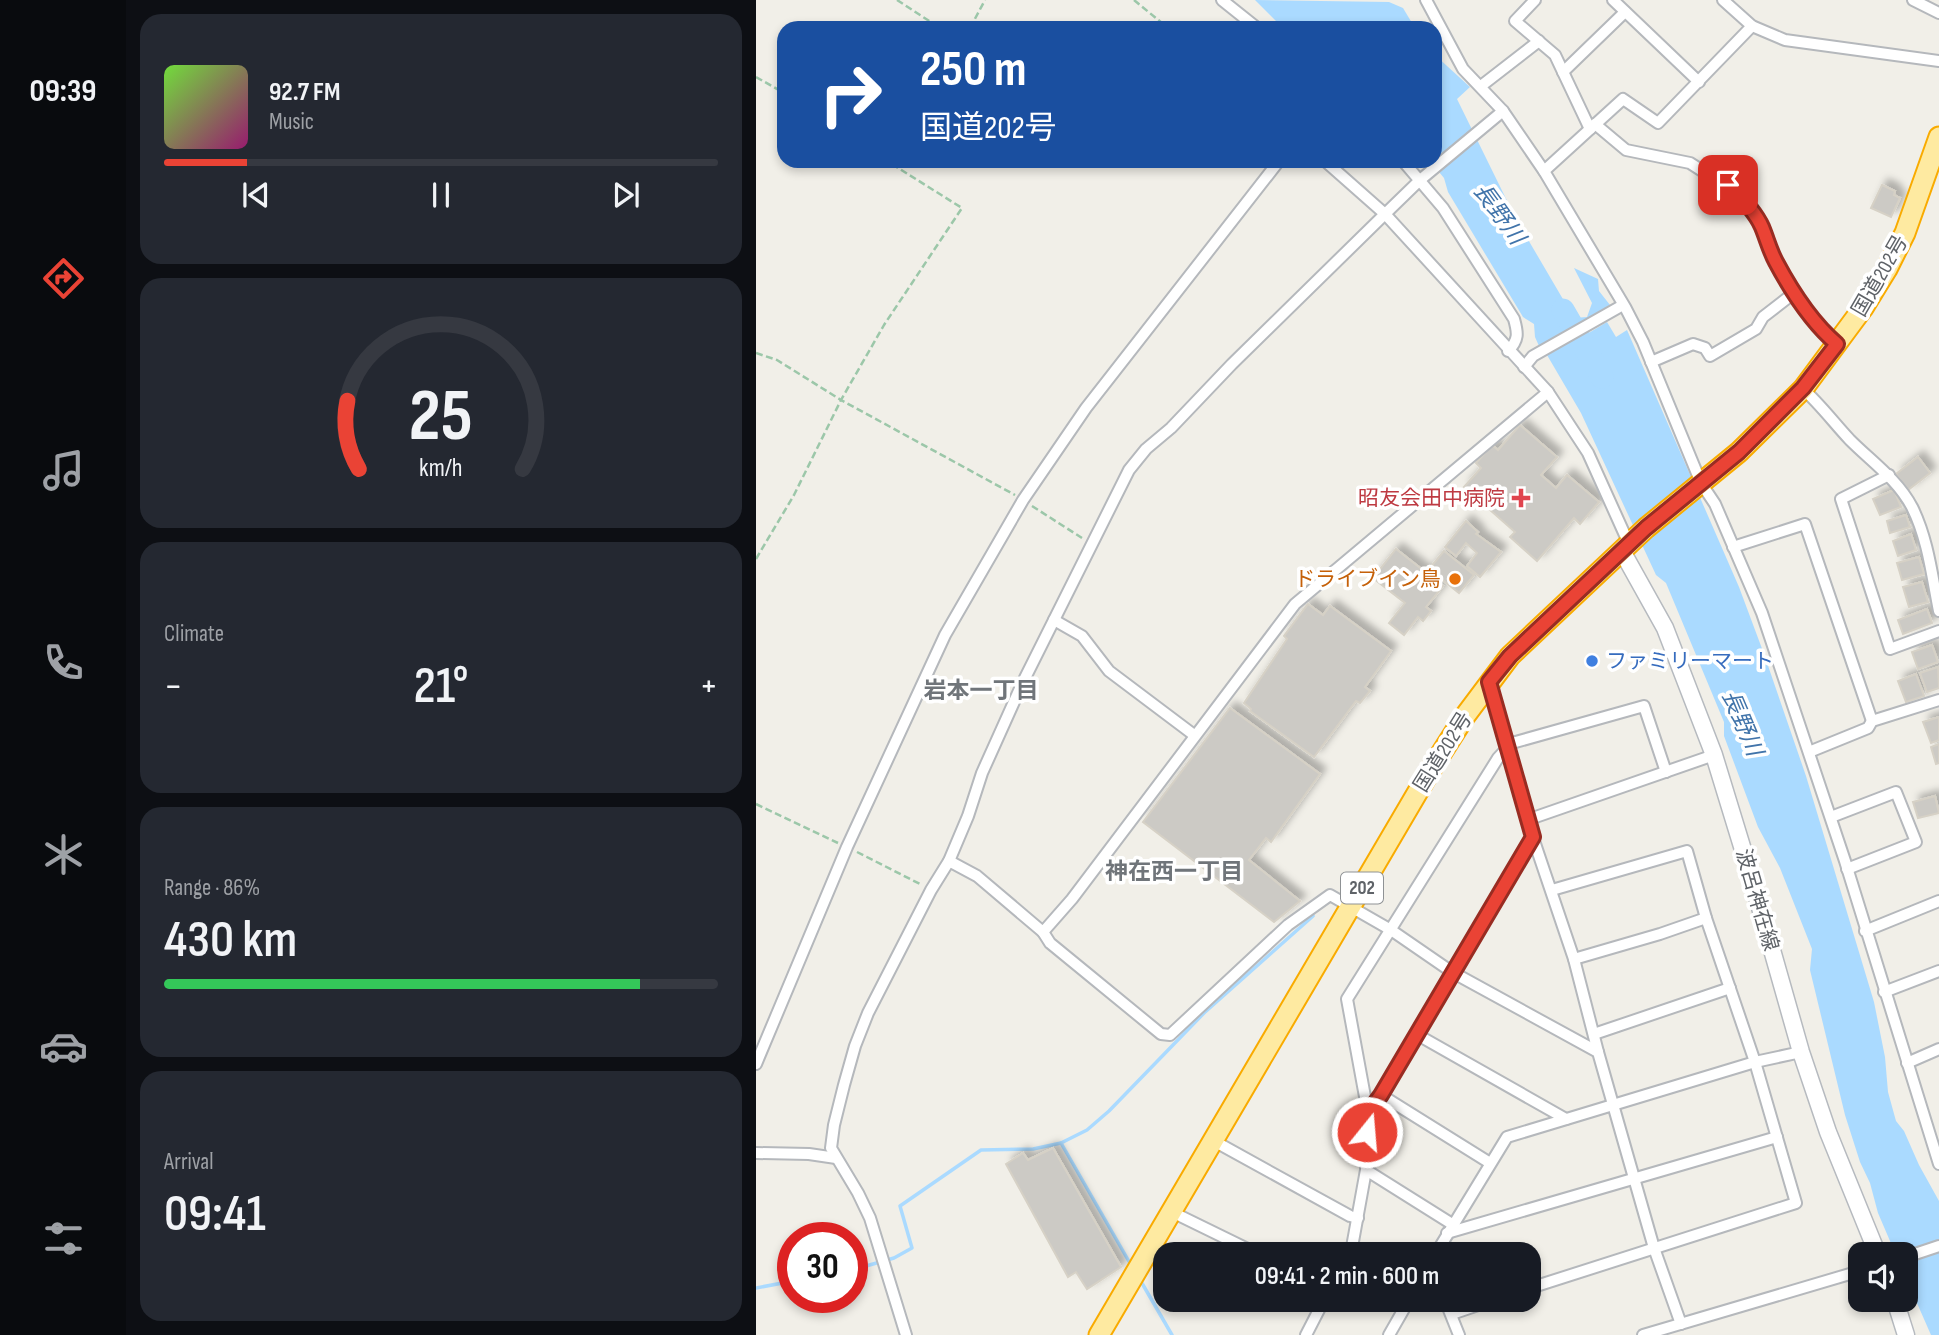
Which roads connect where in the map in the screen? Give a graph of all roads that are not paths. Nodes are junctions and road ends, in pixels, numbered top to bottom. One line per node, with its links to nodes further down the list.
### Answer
1 (1222, 0): 9 (street)
2 (1535, 0): 13 (street)
3 (1613, 0): 7 (street)
4 (1723, 0): 11 (street)
5 (1913, 0): 8 (street)
6 (1428, 1): 10 (street)
7 (1625, 12): 15 (street); 16 (street)
8 (1939, 13)
9 (1248, 21)
10 (1439, 21)
11 (1752, 26): 14 (street); 16 (street)
12 (1442, 27): 17 (street)
13 (1539, 41): 15 (street); 17 (street)
14 (1939, 61)
15 (1563, 72): 19 (street)
16 (1699, 82): 19 (street)
17 (1480, 86): 18 (street)
18 (1500, 113): 21 (street); 26 (street)
19 (1592, 127): 26 (street); 29 (street)
20 (1939, 136): 31 (highway, 国道202号 / 202)
21 (1442, 162)
22 (1274, 168): 76 (street)
23 (1333, 168): 28 (street)
24 (1409, 168): 27 (street)
25 (1434, 168): 27 (street)
26 (1544, 171): 30 (street)
27 (1420, 180): 28 (street); 32 (street)
28 (1385, 214): 32 (street); 42 (street)
29 (1794, 293): 31 (street); 33 (street)
30 (1623, 305): 33 (street); 34 (street)
31 (1837, 344): 35 (highway, 国道202号 / 202)
32 (1508, 351): 34 (street)
33 (1651, 362): 38 (street)
34 (1524, 367): 36 (street)
35 (1803, 388): 37 (street); 38 (highway, 国道202号 / 202)
36 (1548, 392): 39 (street); 47 (street)
37 (1889, 475): 41 (street); 43 (street)
38 (1695, 488): 39 (highway, 国道202号 / 202); 40 (street)
39 (1626, 547): 44 (highway, 国道202号 / 202); 50 (main road, 波呂神在線)
40 (1733, 547): 46 (street); 49 (street)
41 (1939, 611)
42 (1054, 620): 47 (street); 55 (street)
43 (1939, 631)
44 (1489, 682): 48 (street); 59 (highway, 国道202号 / 202)
45 (1939, 700): 46 (street)
46 (1872, 721): 49 (street)
47 (1194, 735): 63 (street)
48 (1508, 748): 51 (street); 53 (street); 61 (street)
49 (1809, 752): 52 (street)
50 (1714, 755): 51 (street); 73 (main road, 波呂神在線)
51 (1666, 772): 53 (street)
52 (1830, 817): 56 (street); 56 (street)
53 (1527, 820): 54 (street)
54 (1533, 837): 57 (street); 66 (street)
55 (949, 861): 63 (street); 84 (street)
56 (1847, 869): 62 (street)
57 (1552, 890): 60 (street); 64 (street)
58 (1939, 901): 62 (street)
59 (1352, 906): 61 (street); 63 (street); 82 (highway, 国道202号 / 202)
60 (1706, 918): 64 (street); 67 (street)
61 (1391, 930): 66 (street); 79 (street)
62 (1865, 931): 68 (street)
63 (1043, 932)
64 (1574, 959): 70 (street)
65 (1939, 971): 68 (street)
66 (1452, 972): 69 (street); 72 (street)
67 (1730, 988): 70 (street); 74 (street)
68 (1884, 992): 75 (street)
69 (1416, 1034): 77 (street); 80 (street)
70 (1594, 1034): 72 (street)
71 (1939, 1049): 75 (street)
72 (1598, 1052): 78 (street)
73 (1801, 1052): 74 (street); 95 (main road, 波呂神在線)
74 (1755, 1062): 78 (street); 81 (street)
75 (1907, 1063): 86 (street)
76 (756, 1064)
77 (1381, 1095): 79 (street); 85 (street)
78 (1615, 1104): 80 (street); 88 (street)
79 (1368, 1113): 87 (street)
80 (1566, 1119): 85 (street)
81 (1777, 1137): 88 (street); 97 (street)
82 (1214, 1141): 89 (highway, 国道202号 / 202); 90 (street)
83 (756, 1153): 84 (street)
84 (836, 1158): 107 (street)
85 (1490, 1163): 91 (street)
86 (1939, 1164)
87 (1366, 1170): 90 (street); 91 (street)
88 (1636, 1177): 91 (street); 97 (street)
89 (1172, 1212): 92 (street); 108 (highway, 国道202号 / 202)
90 (1358, 1217): 93 (street)
91 (1450, 1229): 94 (street)
92 (1233, 1242)
93 (1353, 1242)
94 (1442, 1242)
95 (1873, 1242)
96 (1939, 1246): 98 (street)
97 (1654, 1248): 100 (street); 106 (street)
98 (1918, 1253)
99 (1848, 1275): 106 (street)
100 (1541, 1284)
101 (1318, 1312): 109 (street)
102 (1402, 1312): 110 (street)
103 (1458, 1312): 105 (street)
104 (1899, 1312): 113 (main road)
105 (1452, 1314): 111 (street)
106 (1681, 1324): 112 (street)
107 (906, 1335)
108 (1099, 1335)
109 (1306, 1335)
110 (1389, 1335)
111 (1459, 1335)
112 (1643, 1335)
113 (1906, 1335)

